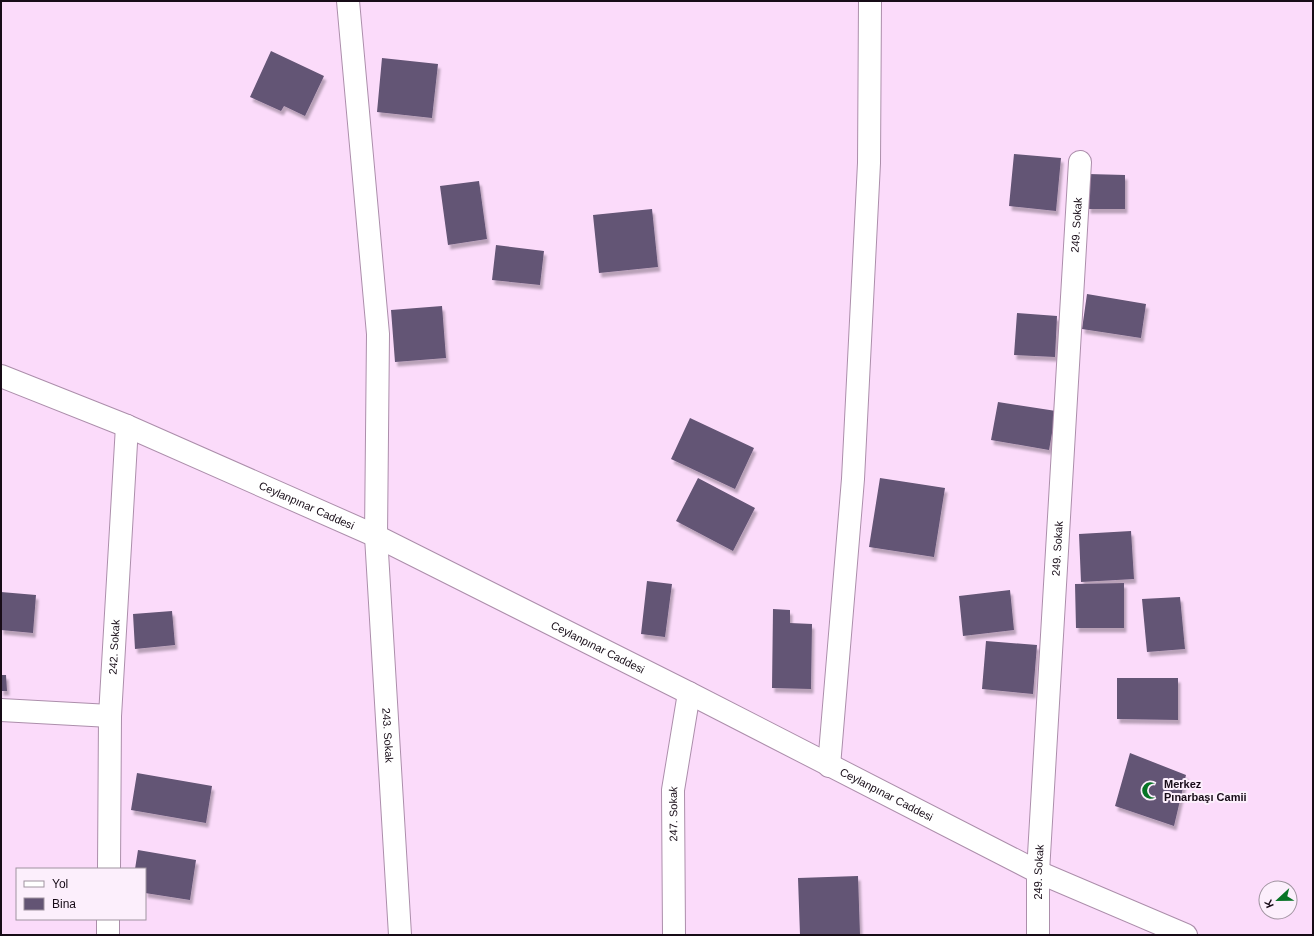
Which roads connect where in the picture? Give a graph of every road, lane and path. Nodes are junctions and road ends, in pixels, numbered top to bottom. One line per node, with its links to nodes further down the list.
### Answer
1 (348, 1): 6 (street, 243. Sokak)
2 (870, 1): 10 (street)
3 (1080, 162): 12 (street, 249. Sokak)
4 (1, 376): 5 (street, Ceylanpınar Caddesi)
5 (127, 426): 6 (street, Ceylanpınar Caddesi); 9 (street, 242. Sokak)
6 (376, 536): 7 (street, Ceylanpınar Caddesi); 15 (street, 243. Sokak)
7 (689, 693): 10 (street, Ceylanpınar Caddesi); 16 (street, 247. Sokak)
8 (1, 710): 9 (street)
9 (110, 716): 11 (street, 242. Sokak)
10 (829, 766): 12 (street, Ceylanpınar Caddesi)
11 (109, 868)
12 (1038, 872): 17 (street, 249. Sokak); 18 (street, Ceylanpınar Caddesi)
13 (108, 920): 14 (street)
14 (108, 935)
15 (400, 935)
16 (674, 935)
17 (1038, 935)
18 (1186, 935)

